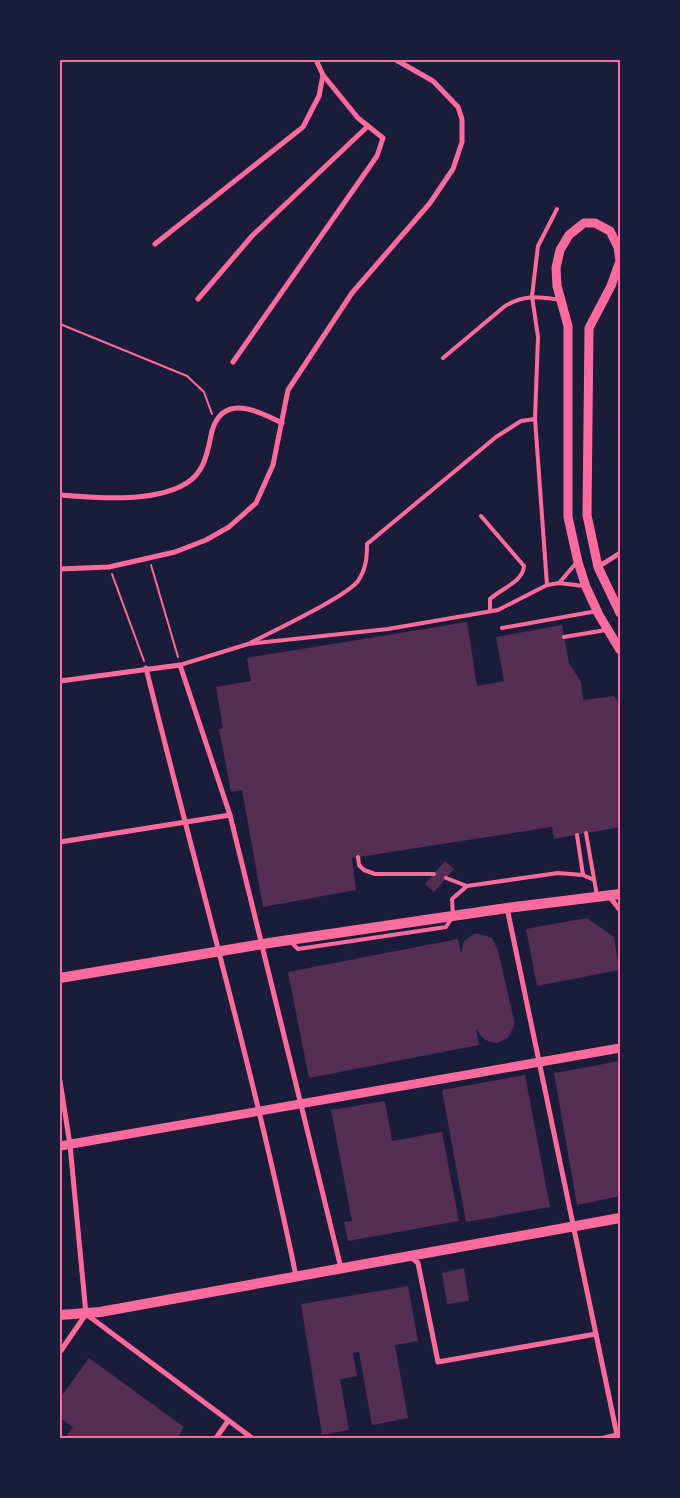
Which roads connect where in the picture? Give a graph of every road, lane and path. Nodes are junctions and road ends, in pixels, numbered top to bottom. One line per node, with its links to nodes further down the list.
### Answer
1 (316, 60): 3 (street)
2 (396, 60): 16 (street)
3 (323, 76): 4 (street); 6 (street)
4 (368, 126): 9 (street); 13 (street)
5 (557, 209): 8 (lane)
6 (155, 244)
7 (620, 255): 10 (street); 23 (street)
8 (532, 296): 10 (lane); 12 (lane); 14 (lane)
9 (198, 298)
10 (561, 300): 21 (street)
11 (60, 324): 15 (path)
12 (443, 358)
13 (233, 362)
14 (535, 419): 26 (lane); 34 (lane)
15 (216, 423): 16 (street); 17 (street)
16 (282, 423): 20 (street)
17 (60, 495)
18 (481, 516): 28 (lane)
19 (620, 553): 23 (street)
20 (149, 558): 22 (street); 36 (path)
21 (578, 562): 25 (lane); 27 (street)
22 (110, 567): 24 (street); 37 (path)
23 (598, 567): 30 (street)
24 (60, 569)
25 (559, 583): 26 (lane); 27 (lane)
26 (547, 585): 28 (lane)
27 (586, 587): 29 (street)
28 (490, 611): 34 (lane)
29 (597, 611): 31 (lane); 32 (street)
30 (620, 613)
31 (502, 628)
32 (608, 630): 33 (lane); 35 (street)
33 (564, 637)
34 (248, 644): 36 (lane)
35 (620, 650)
36 (180, 665): 37 (street); 39 (street)
37 (146, 668): 38 (street); 40 (street)
38 (60, 681)
39 (230, 815): 40 (street); 56 (street)
40 (184, 824): 43 (street); 57 (street)
41 (586, 833): 48 (lane)
42 (576, 834): 46 (lane)
43 (60, 842)
44 (358, 857): 45 (lane)
45 (434, 874)
46 (583, 875): 48 (lane); 49 (lane)
47 (446, 878): 49 (lane)
48 (594, 880): 52 (lane)
49 (467, 886): 55 (lane)
50 (608, 894): 51 (main road); 52 (main road); 54 (street)
51 (620, 894)
52 (597, 896): 53 (main road)
53 (507, 908): 55 (main road); 60 (street)
54 (620, 910)
55 (453, 916): 56 (main road)
56 (262, 944): 57 (main road); 62 (street)
57 (218, 952): 58 (main road); 63 (street)
58 (60, 978)
59 (620, 1048): 60 (street)
60 (540, 1063): 62 (street); 67 (street)
61 (60, 1081): 64 (street)
62 (300, 1103): 63 (street); 71 (street)
63 (260, 1111): 64 (street); 72 (street)
64 (70, 1144): 65 (street); 73 (street)
65 (60, 1146)
66 (620, 1218): 67 (main road)
67 (574, 1226): 68 (main road); 75 (street)
68 (427, 1252): 69 (main road); 70 (street)
69 (409, 1255): 70 (street); 71 (main road)
70 (418, 1263): 75 (street)
71 (341, 1268): 72 (main road)
72 (296, 1276): 73 (main road)
73 (86, 1314): 74 (main road); 76 (street); 77 (street)
74 (60, 1316)
75 (596, 1334): 78 (street)
76 (60, 1352)
77 (228, 1420): 79 (street); 80 (street)
78 (619, 1436): 81 (street)
79 (216, 1438)
80 (252, 1438)
81 (604, 1438)

